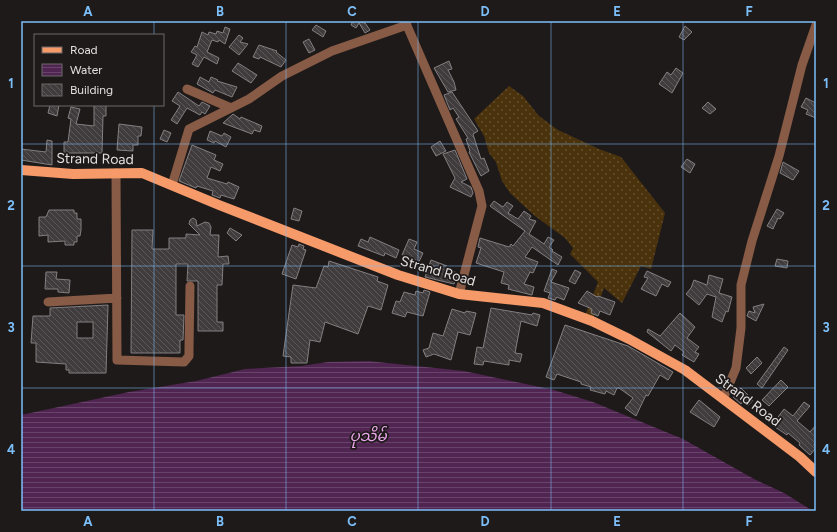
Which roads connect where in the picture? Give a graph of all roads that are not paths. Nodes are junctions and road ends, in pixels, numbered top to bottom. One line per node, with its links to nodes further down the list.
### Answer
1 (406, 23): 4 (street); 9 (street)
2 (816, 25): 12 (street)
3 (187, 89): 4 (street)
4 (231, 108): 7 (street)
5 (21, 170): 6 (main road, Strand Road)
6 (116, 173): 7 (main road, Strand Road); 10 (street)
7 (172, 185): 9 (main road, Strand Road)
8 (190, 286): 10 (street)
9 (459, 294): 12 (main road, Strand Road)
10 (117, 298): 11 (street)
11 (48, 302)
12 (722, 398): 13 (main road, Strand Road)
13 (816, 472)

